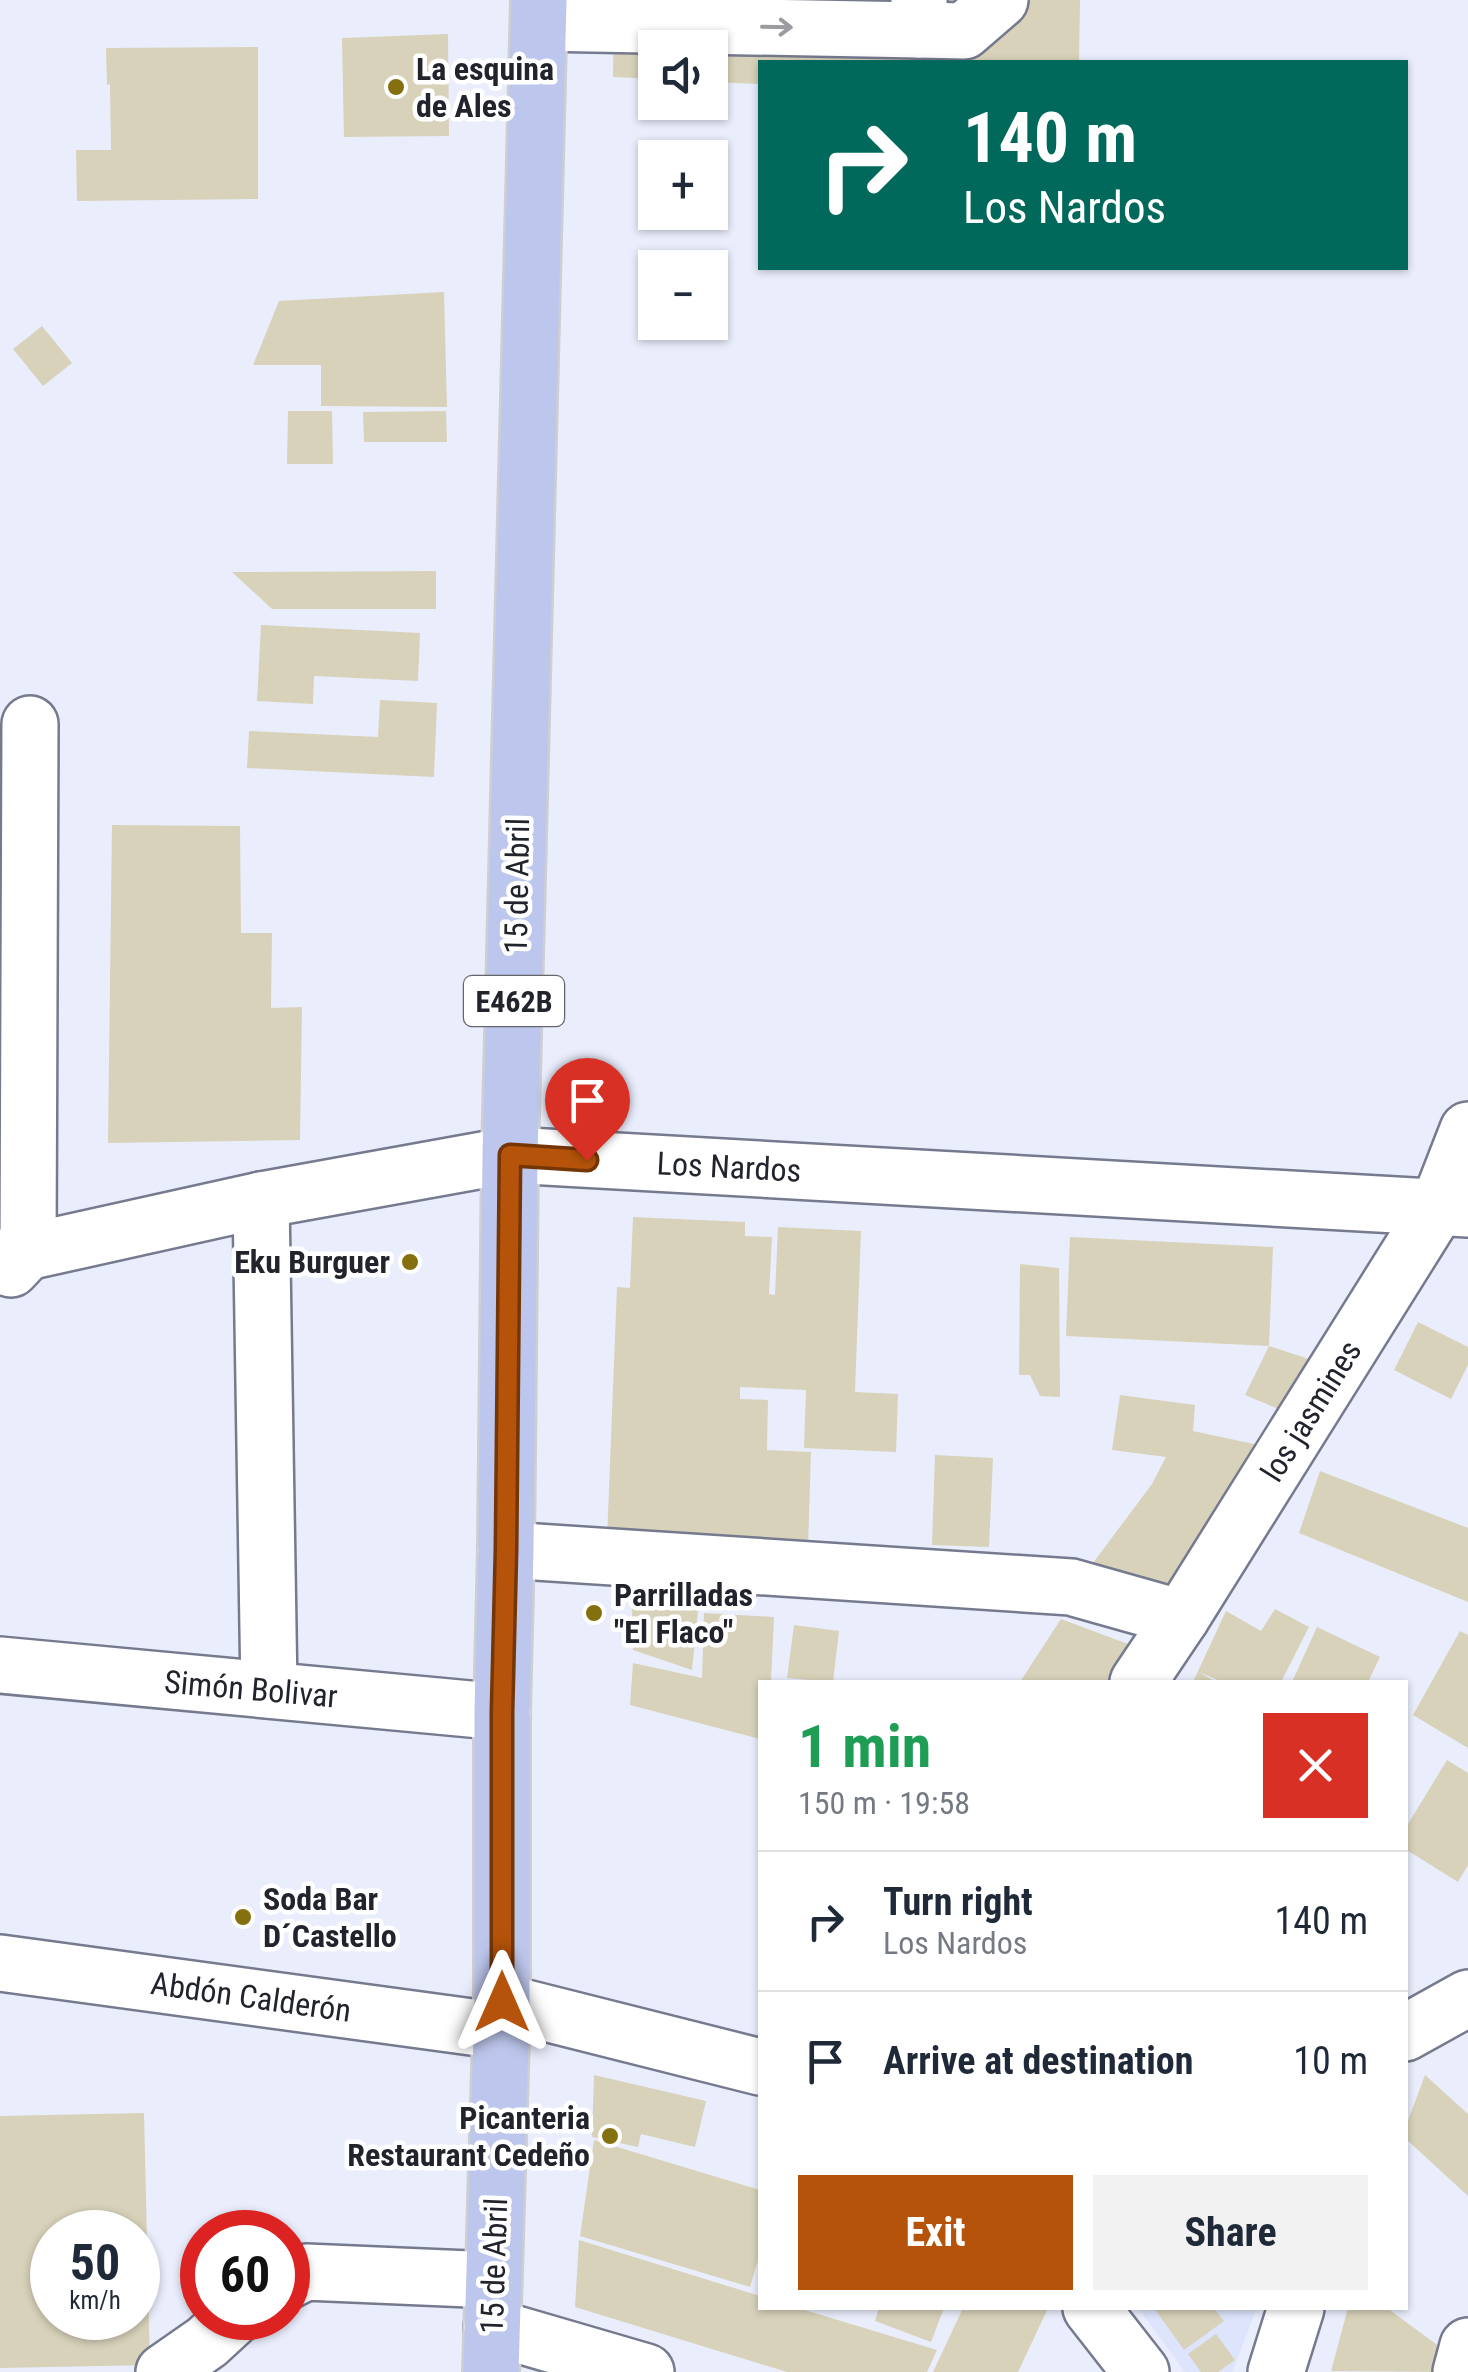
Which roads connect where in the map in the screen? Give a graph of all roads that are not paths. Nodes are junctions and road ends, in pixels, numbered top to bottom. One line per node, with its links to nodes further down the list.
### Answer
1 (1000, 0): 3 (street)
2 (539, 11): 3 (street, one-way to 3); 6 (main road, 15 de Abril / E462B)
3 (919, 15)
4 (30, 724): 9 (street)
5 (1468, 1130): 8 (street, los jasmines)
6 (510, 1155): 7 (street, Los Nardos); 8 (street, Los Nardos); 10 (main road, 15 de Abril / E462B)
7 (260, 1200): 9 (street, Los Nardos); 14 (street)
8 (1453, 1208): 11 (street, los jasmines)
9 (13, 1259)
10 (506, 1550): 11 (street); 15 (main road, 15 de Abril / E462B)
11 (1182, 1618): 13 (street, los jasmines)
12 (0, 1665): 14 (street, Simón Bolivar)
13 (1139, 1680)
14 (270, 1690): 15 (street, Simón Bolivar)
15 (502, 1712): 18 (main road, 15 de Abril / E462B)
16 (0, 1963): 18 (street, Abdón Calderón)
17 (1468, 1998): 19 (street)
18 (502, 2016): 20 (street, Abdón Calderón); 23 (main road, 15 de Abril / E462B)
19 (1408, 2032)
20 (758, 2067)
21 (310, 2273): 23 (street)
22 (1295, 2310): 28 (street)
23 (492, 2326): 27 (street)
24 (208, 2340): 26 (street)
25 (1468, 2346): 29 (street)
26 (164, 2372)
27 (646, 2372)
28 (1276, 2372)
29 (1461, 2372)

